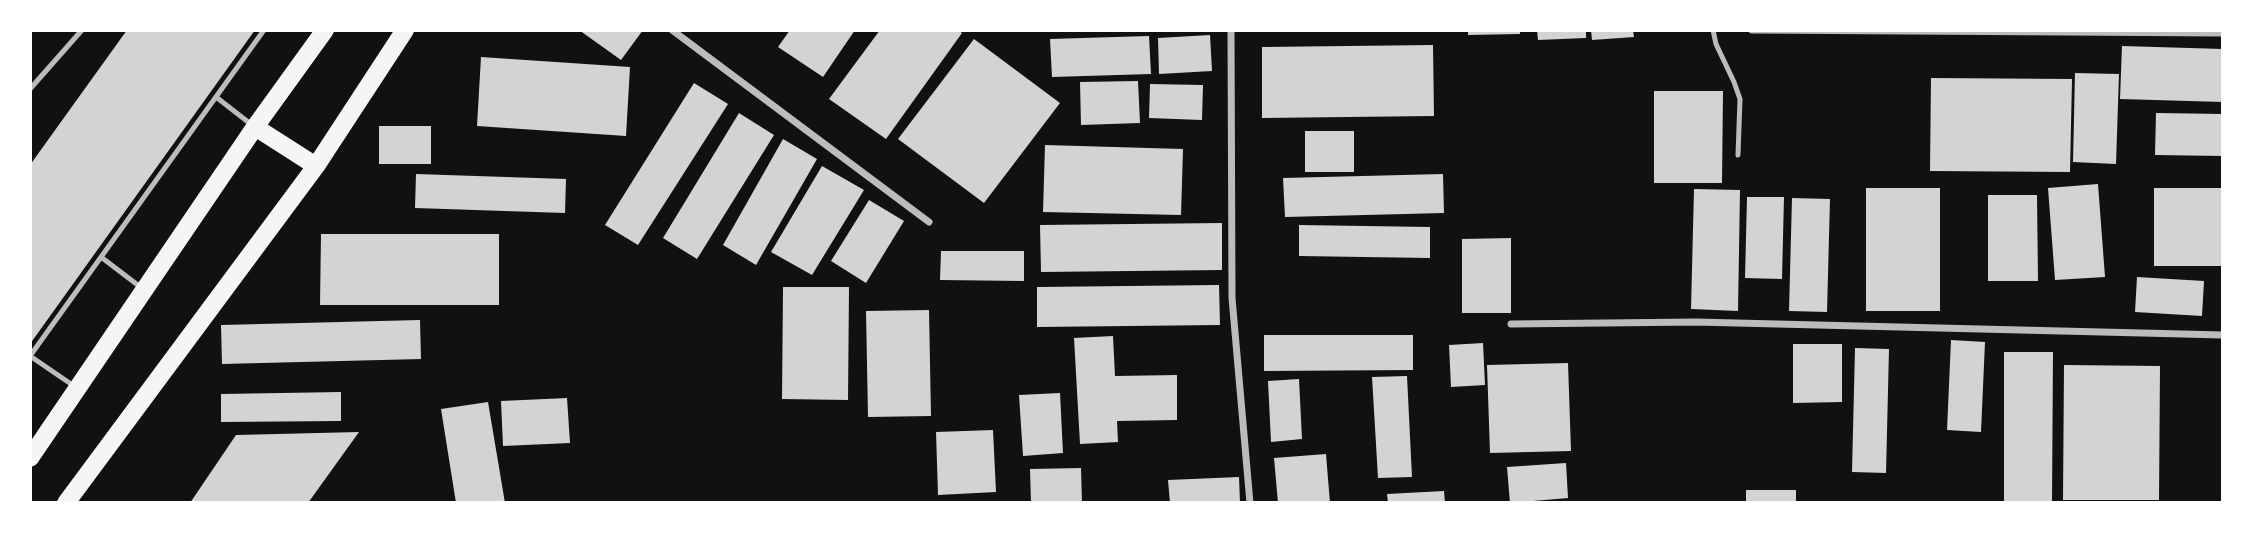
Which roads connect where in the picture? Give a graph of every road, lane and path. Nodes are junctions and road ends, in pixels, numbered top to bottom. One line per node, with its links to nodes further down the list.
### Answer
1 (82, 30): 12 (lane)
2 (264, 30): 13 (lane)
3 (325, 30): 14 (main road)
4 (405, 30): 16 (main road)
5 (672, 30): 17 (street)
6 (1231, 30): 26 (street)
7 (1713, 30): 15 (lane)
8 (1752, 30): 9 (street)
9 (1905, 30): 10 (street)
10 (2173, 31): 11 (street)
11 (2223, 33)
12 (30, 89)
13 (216, 97): 14 (lane); 18 (lane)
14 (255, 127): 16 (main road); 19 (main road)
15 (1738, 155)
16 (316, 166): 25 (main road)
17 (929, 222)
18 (101, 257): 19 (lane); 22 (lane)
19 (144, 290): 23 (main road)
20 (1511, 324): 21 (street)
21 (2223, 335)
22 (30, 356): 23 (lane)
23 (77, 388): 24 (main road)
24 (30, 458)
25 (66, 503)
26 (1250, 503)

